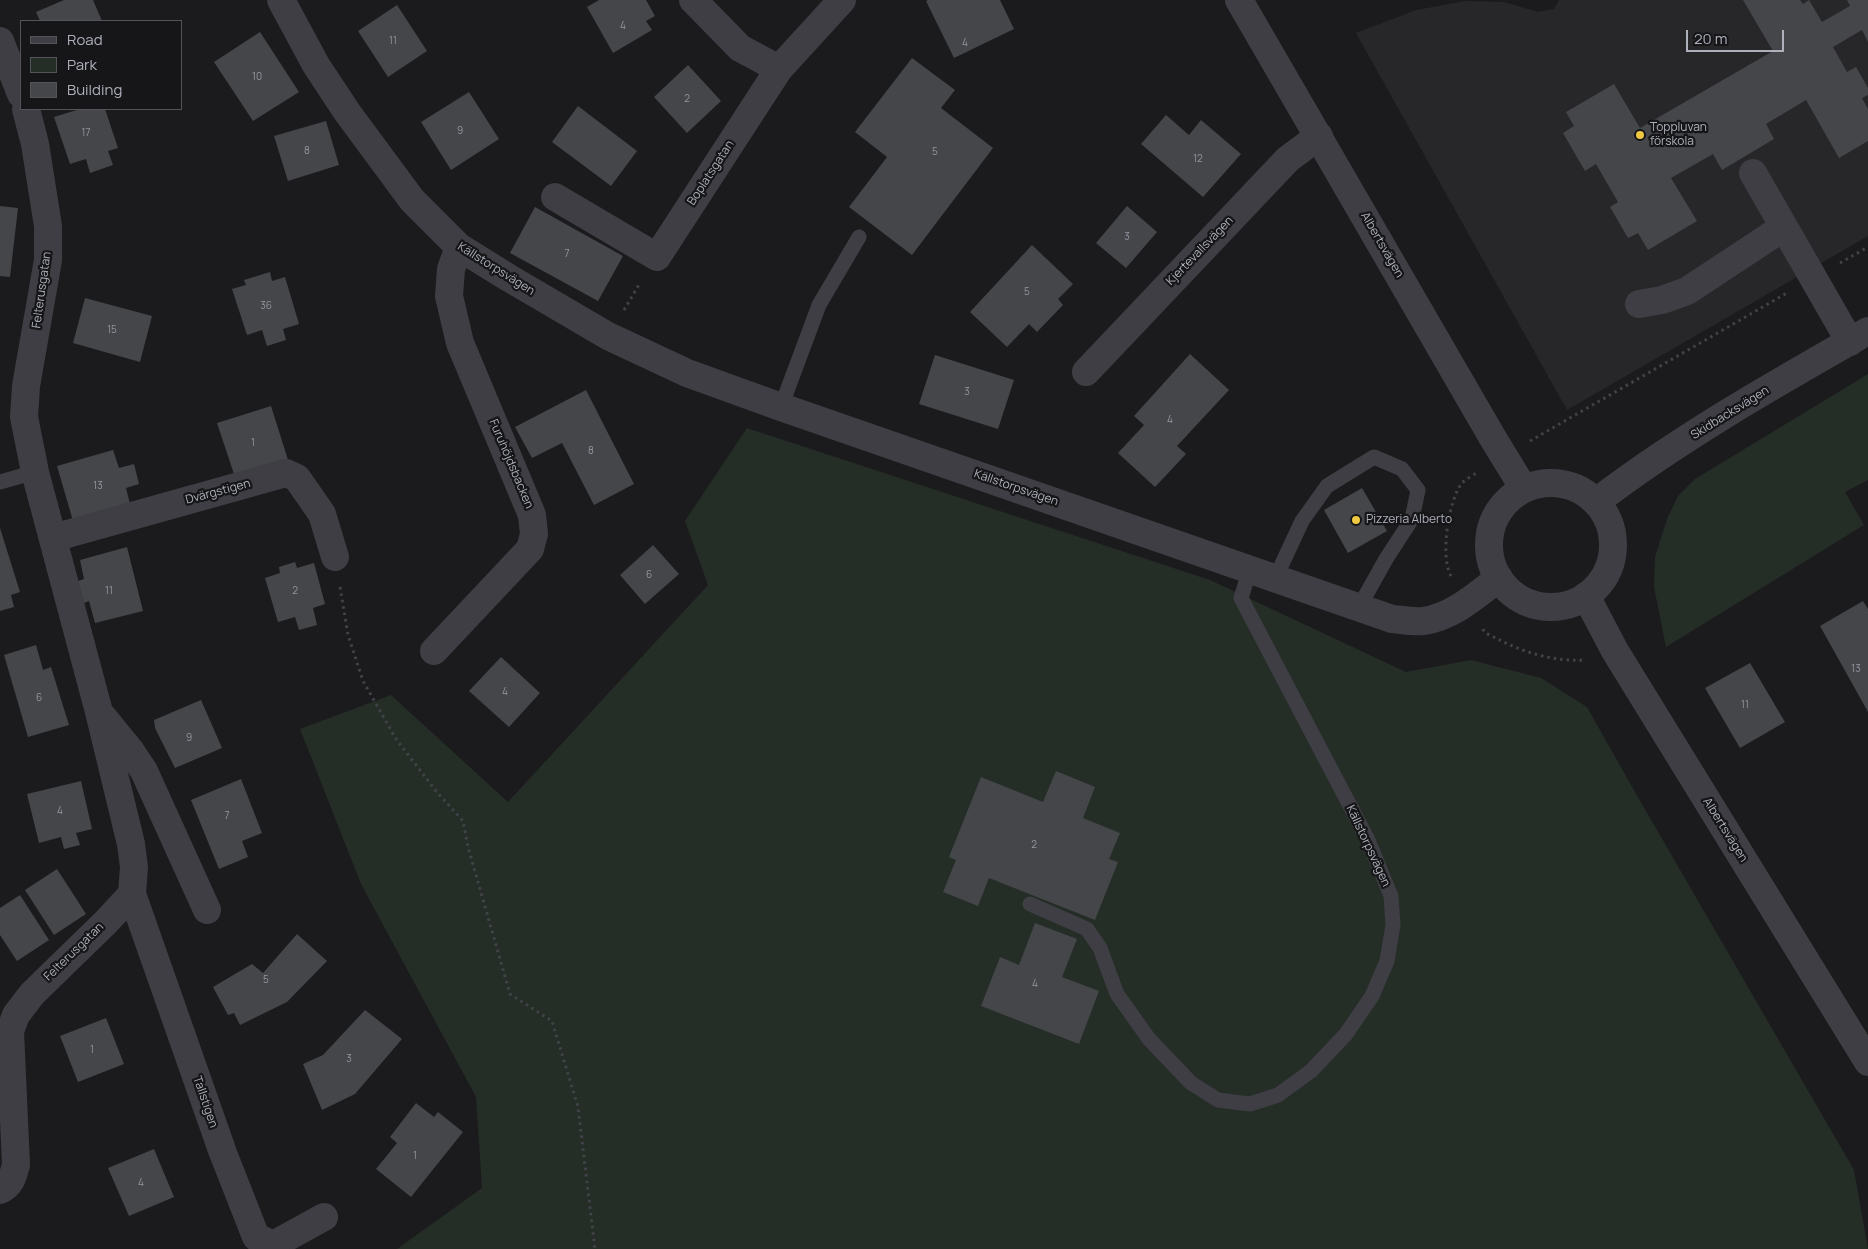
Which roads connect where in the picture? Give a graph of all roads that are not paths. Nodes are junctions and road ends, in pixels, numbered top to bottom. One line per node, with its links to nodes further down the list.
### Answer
1 (281, 0): 14 (street, Källstorpsvägen)
2 (693, 0): 6 (street)
3 (842, 0): 6 (street, Boplatsgatan)
4 (1239, 0): 9 (street, Albertsvägen)
5 (0, 41): 7 (street)
6 (779, 69): 11 (street, Boplatsgatan)
7 (20, 91)
8 (26, 110): 19 (street, Felterusgatan)
9 (1319, 136): 17 (street, Kjertevallsvägen); 21 (street, Albertsvägen)
10 (1753, 173): 12 (street)
11 (555, 197)
12 (1784, 227): 15 (street); 16 (street)
13 (858, 237): 18 (lane)
14 (459, 247): 18 (street, Källstorpsvägen); 30 (street, Furuhöjdsbacken)
15 (1639, 304)
16 (1859, 337): 22 (street, Skidbacksvägen)
17 (1086, 372)
18 (781, 407): 25 (street, Källstorpsvägen)
19 (35, 472): 20 (lane); 23 (street, Felterusgatan)
20 (0, 482)
21 (1524, 489): 22 (street); 27 (street)
22 (1596, 502): 28 (street)
23 (52, 538): 24 (street, Dvärgstigen); 31 (street, Felterusgatan)
24 (335, 557)
25 (1250, 569): 26 (street, Källstorpsvägen); 33 (lane, Källstorpsvägen)
26 (1276, 578): 29 (street, Källstorpsvägen); 29 (lane)
27 (1498, 578): 28 (street); 29 (street, Källstorpsvägen)
28 (1586, 596): 35 (street, Albertsvägen)
29 (1358, 609)
30 (434, 651)
31 (99, 712): 32 (street, Felterusgatan); 34 (street, Felterusgatan)
32 (132, 894): 36 (street, Felterusgatan); 37 (street, Tallstigen)
33 (1030, 904)
34 (207, 910)
35 (1868, 1062)
36 (0, 1190)
37 (324, 1217)

